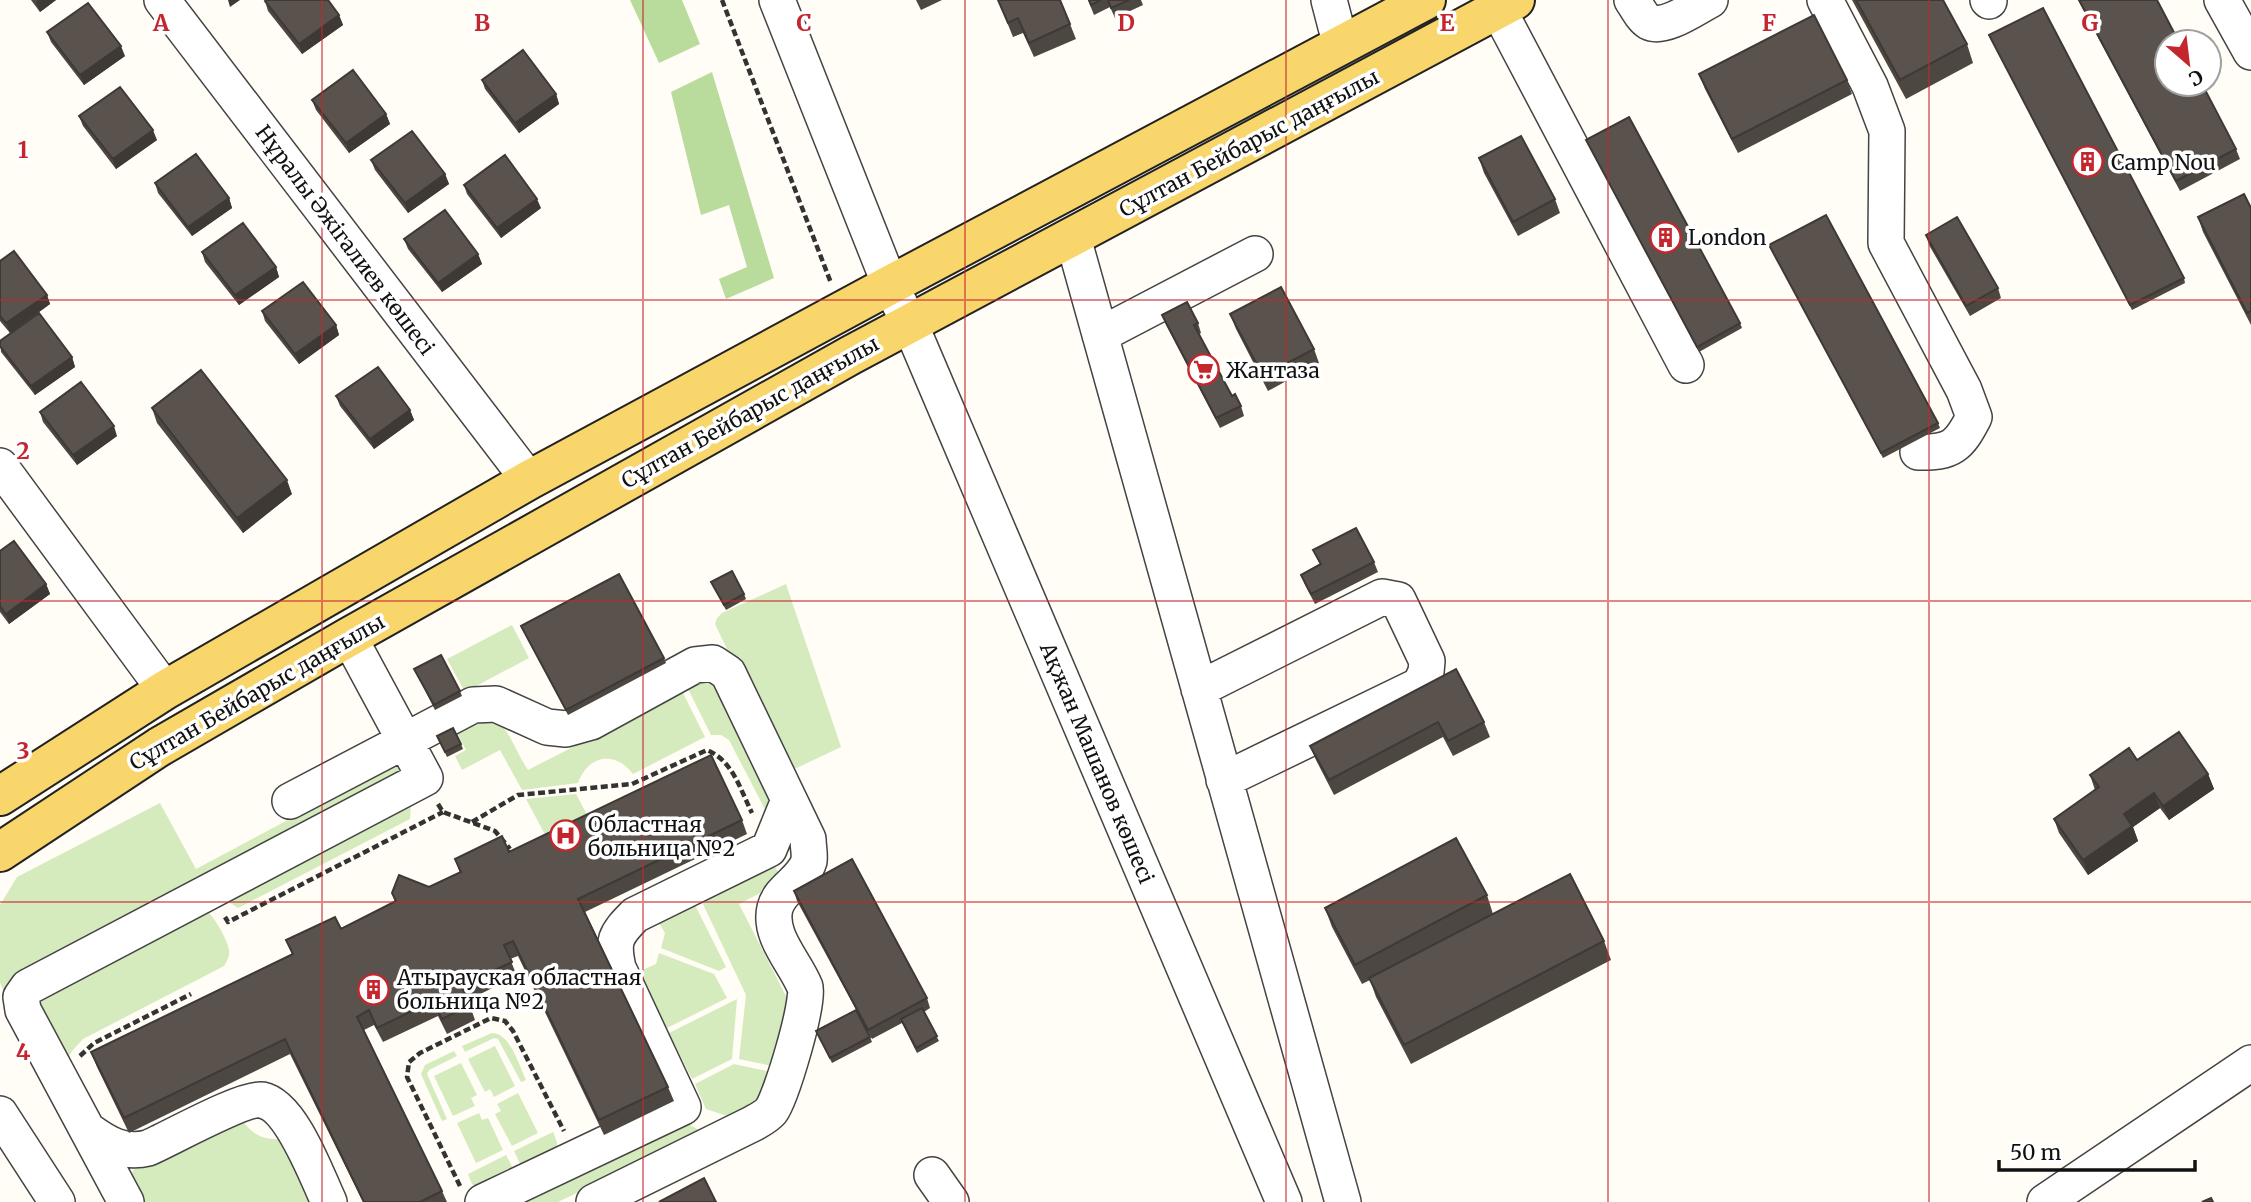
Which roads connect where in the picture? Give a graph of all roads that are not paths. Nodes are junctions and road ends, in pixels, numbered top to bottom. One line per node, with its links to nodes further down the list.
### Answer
1 (162, 0): 21 (street, Нұралы Әжiгалиев көшесi)
2 (777, 0): 15 (street, Ақжан Машанов көшесі)
3 (1329, 0): 10 (street)
4 (1426, 0): 10 (main road, Сұлтан Бейбарыс даңғылы)
5 (1632, 0): 6 (street)
6 (1710, 0)
7 (1825, 0): 19 (street)
8 (2222, 0): 11 (street)
9 (1507, 4): 12 (main road, Сұлтан Бейбарыс даңғылы); 18 (street)
10 (1333, 50): 12 (main road); 15 (main road, Сұлтан Бейбарыс даңғылы)
11 (2251, 52)
12 (1344, 92): 13 (main road, Сұлтан Бейбарыс даңғылы)
13 (1073, 238): 16 (main road, Сұлтан Бейбарыс даңғылы); 17 (street)
14 (1255, 254): 17 (street)
15 (890, 285): 16 (street, Ақжан Машанов көшесі); 21 (main road, Сұлтан Бейбарыс даңғылы)
16 (910, 324): 22 (main road, Сұлтан Бейбарыс даңғылы); 41 (street, Ақжан Машанов көшесі)
17 (1100, 335): 23 (street)
18 (1686, 365)
19 (1918, 452)
20 (0, 466): 24 (street)
21 (529, 481): 24 (main road, Сұлтан Бейбарыс даңғылы)
22 (349, 637): 25 (street); 30 (main road, Сұлтан Бейбарыс даңғылы)
23 (1199, 689): 26 (street); 26 (street)
24 (165, 690): 27 (main road, Сұлтан Бейбарыс даңғылы)
25 (405, 741): 28 (street); 29 (street); 34 (street)
26 (1224, 780): 42 (street)
27 (0, 796)
28 (789, 800): 32 (street); 35 (street)
29 (290, 801)
30 (0, 852)
31 (2251, 1063): 43 (street)
32 (683, 1107): 35 (street); 36 (street)
33 (0, 1114): 37 (street)
34 (81, 1117): 38 (street); 39 (street)
35 (738, 1131): 40 (street)
36 (472, 1196)
37 (57, 1202)
38 (126, 1202)
39 (329, 1202)
40 (594, 1202)
41 (1284, 1202)
42 (1343, 1202)
43 (2045, 1202)

